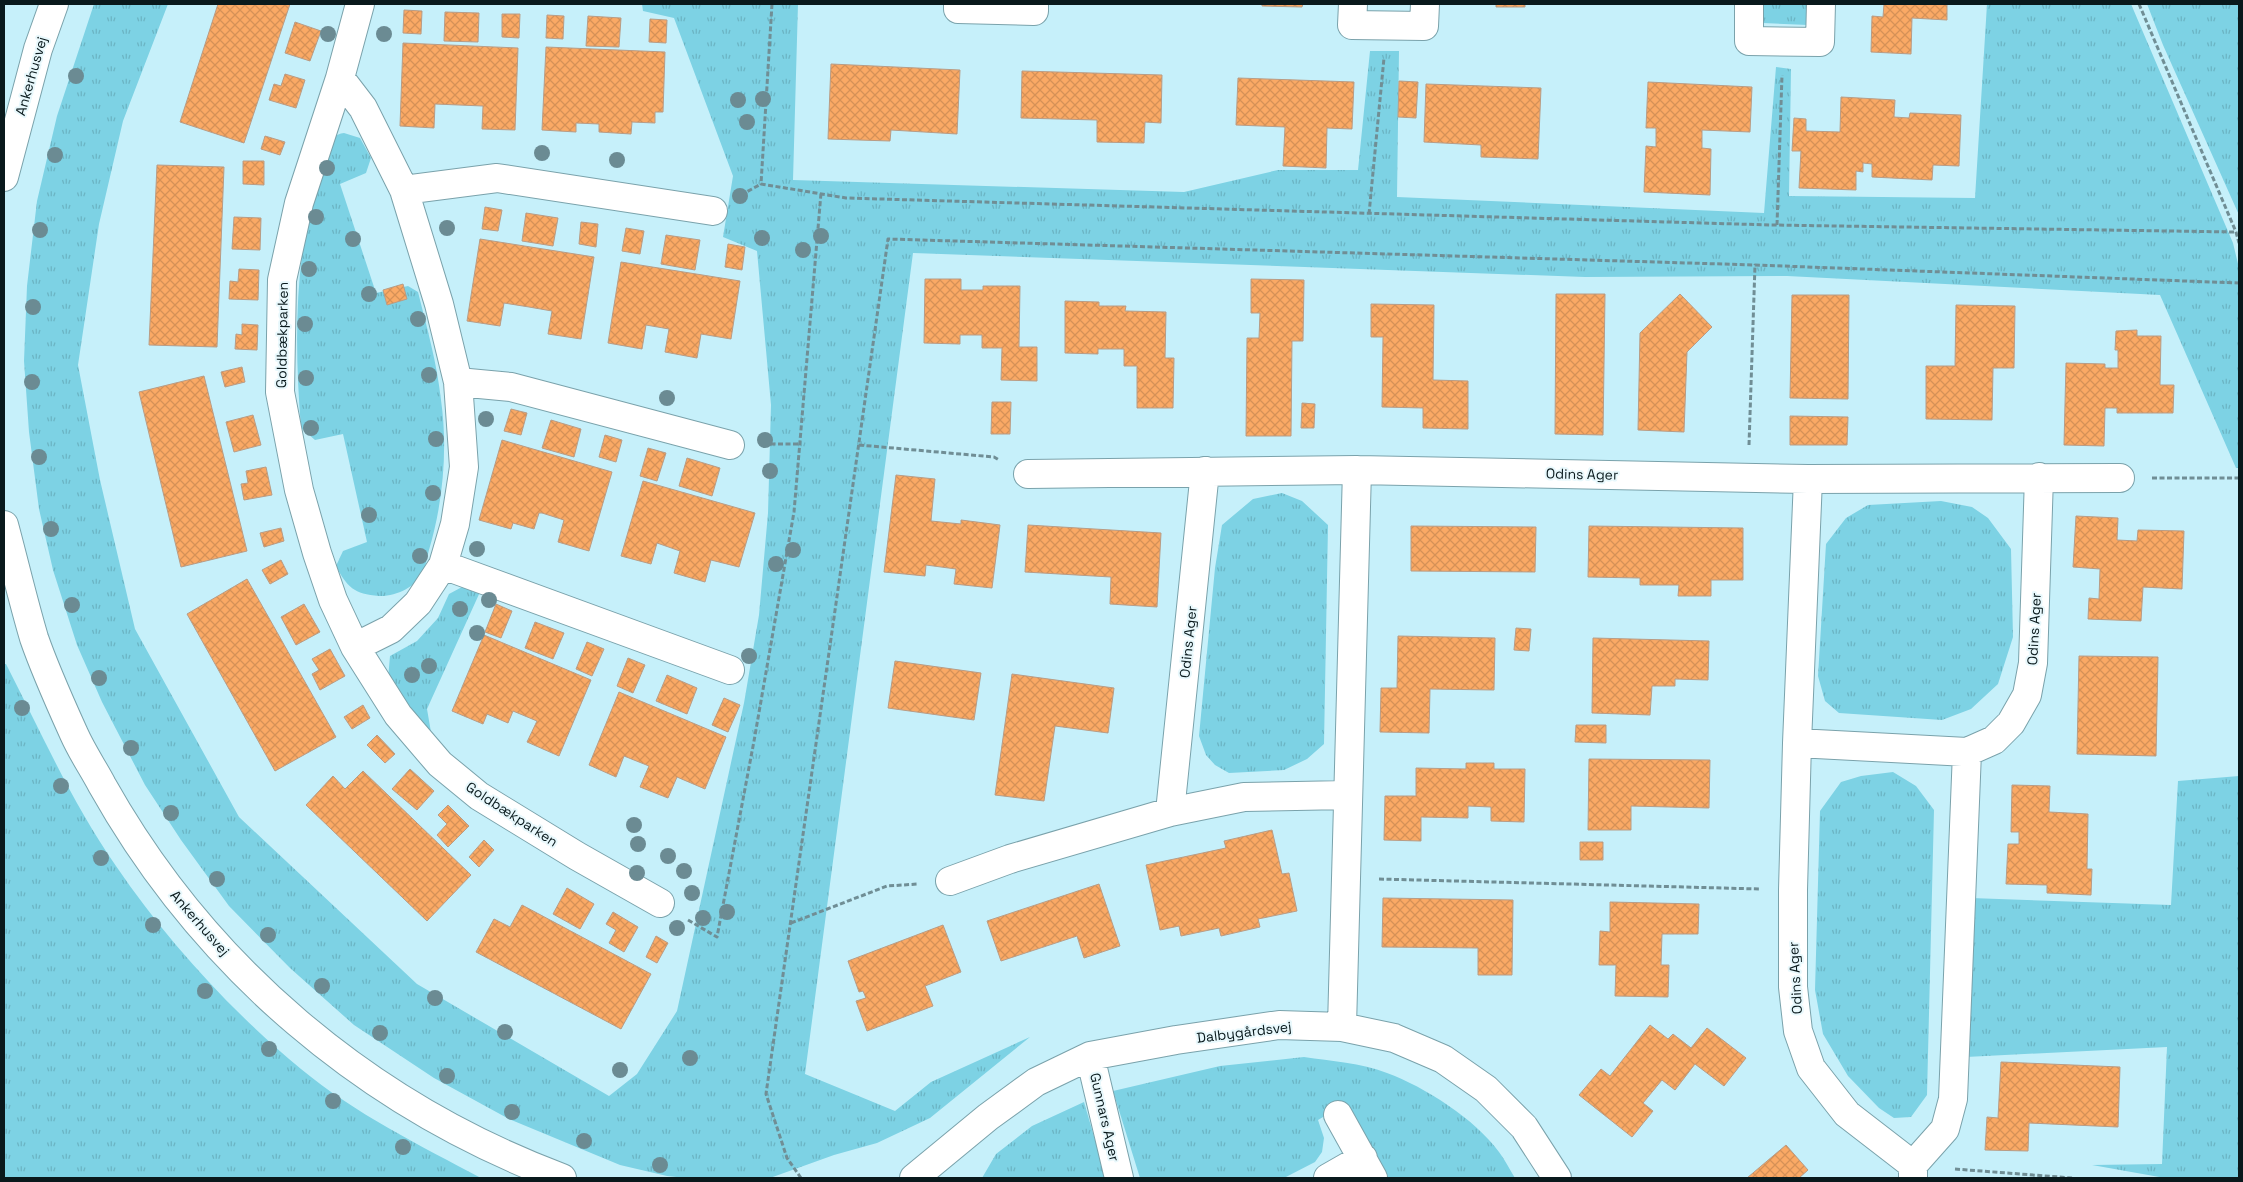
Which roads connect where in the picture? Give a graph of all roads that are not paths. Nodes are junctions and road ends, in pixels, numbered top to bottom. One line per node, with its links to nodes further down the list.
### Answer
1 (54, 4): 10 (street, Ankerhusvej)
2 (360, 4): 9 (street, Goldbækparken)
3 (958, 4): 4 (street)
4 (1034, 4)
5 (1353, 4): 6 (street)
6 (1425, 4)
7 (1749, 4): 8 (street)
8 (1821, 4)
9 (340, 78): 11 (street); 23 (street, Goldbækparken)
10 (4, 177)
11 (404, 190): 12 (street); 13 (street)
12 (713, 211)
13 (458, 382): 14 (street); 22 (street)
14 (730, 445)
15 (1357, 470): 16 (street, Odins Ager); 20 (street, Odins Ager); 27 (street)
16 (1205, 471): 17 (street, Odins Ager); 28 (street, Odins Ager)
17 (1028, 474)
18 (2039, 477): 19 (street, Odins Ager); 20 (street, Odins Ager); 26 (street, Odins Ager)
19 (2120, 478)
20 (1808, 479): 25 (street, Odins Ager)
21 (4, 525): 36 (street, Ankerhusvej)
22 (443, 565): 23 (street); 24 (street)
23 (355, 647): 30 (street, Goldbækparken)
24 (730, 670)
25 (1797, 743): 26 (street, Odins Ager); 35 (street, Odins Ager)
26 (1967, 752): 35 (street)
27 (1347, 796): 28 (street); 31 (street)
28 (1170, 812): 29 (street)
29 (950, 881)
30 (660, 902)
31 (1342, 1027): 32 (street, Dalbygårdsvej); 40 (street, Dalbygårdsvej)
32 (1090, 1056): 37 (street, Dalbygårdsvej); 38 (street, Gunnars Ager)
33 (1338, 1115): 34 (street)
34 (1368, 1168): 39 (street)
35 (1913, 1172)
36 (562, 1178)
37 (914, 1178)
38 (1119, 1178)
39 (1328, 1178)
40 (1557, 1178)

